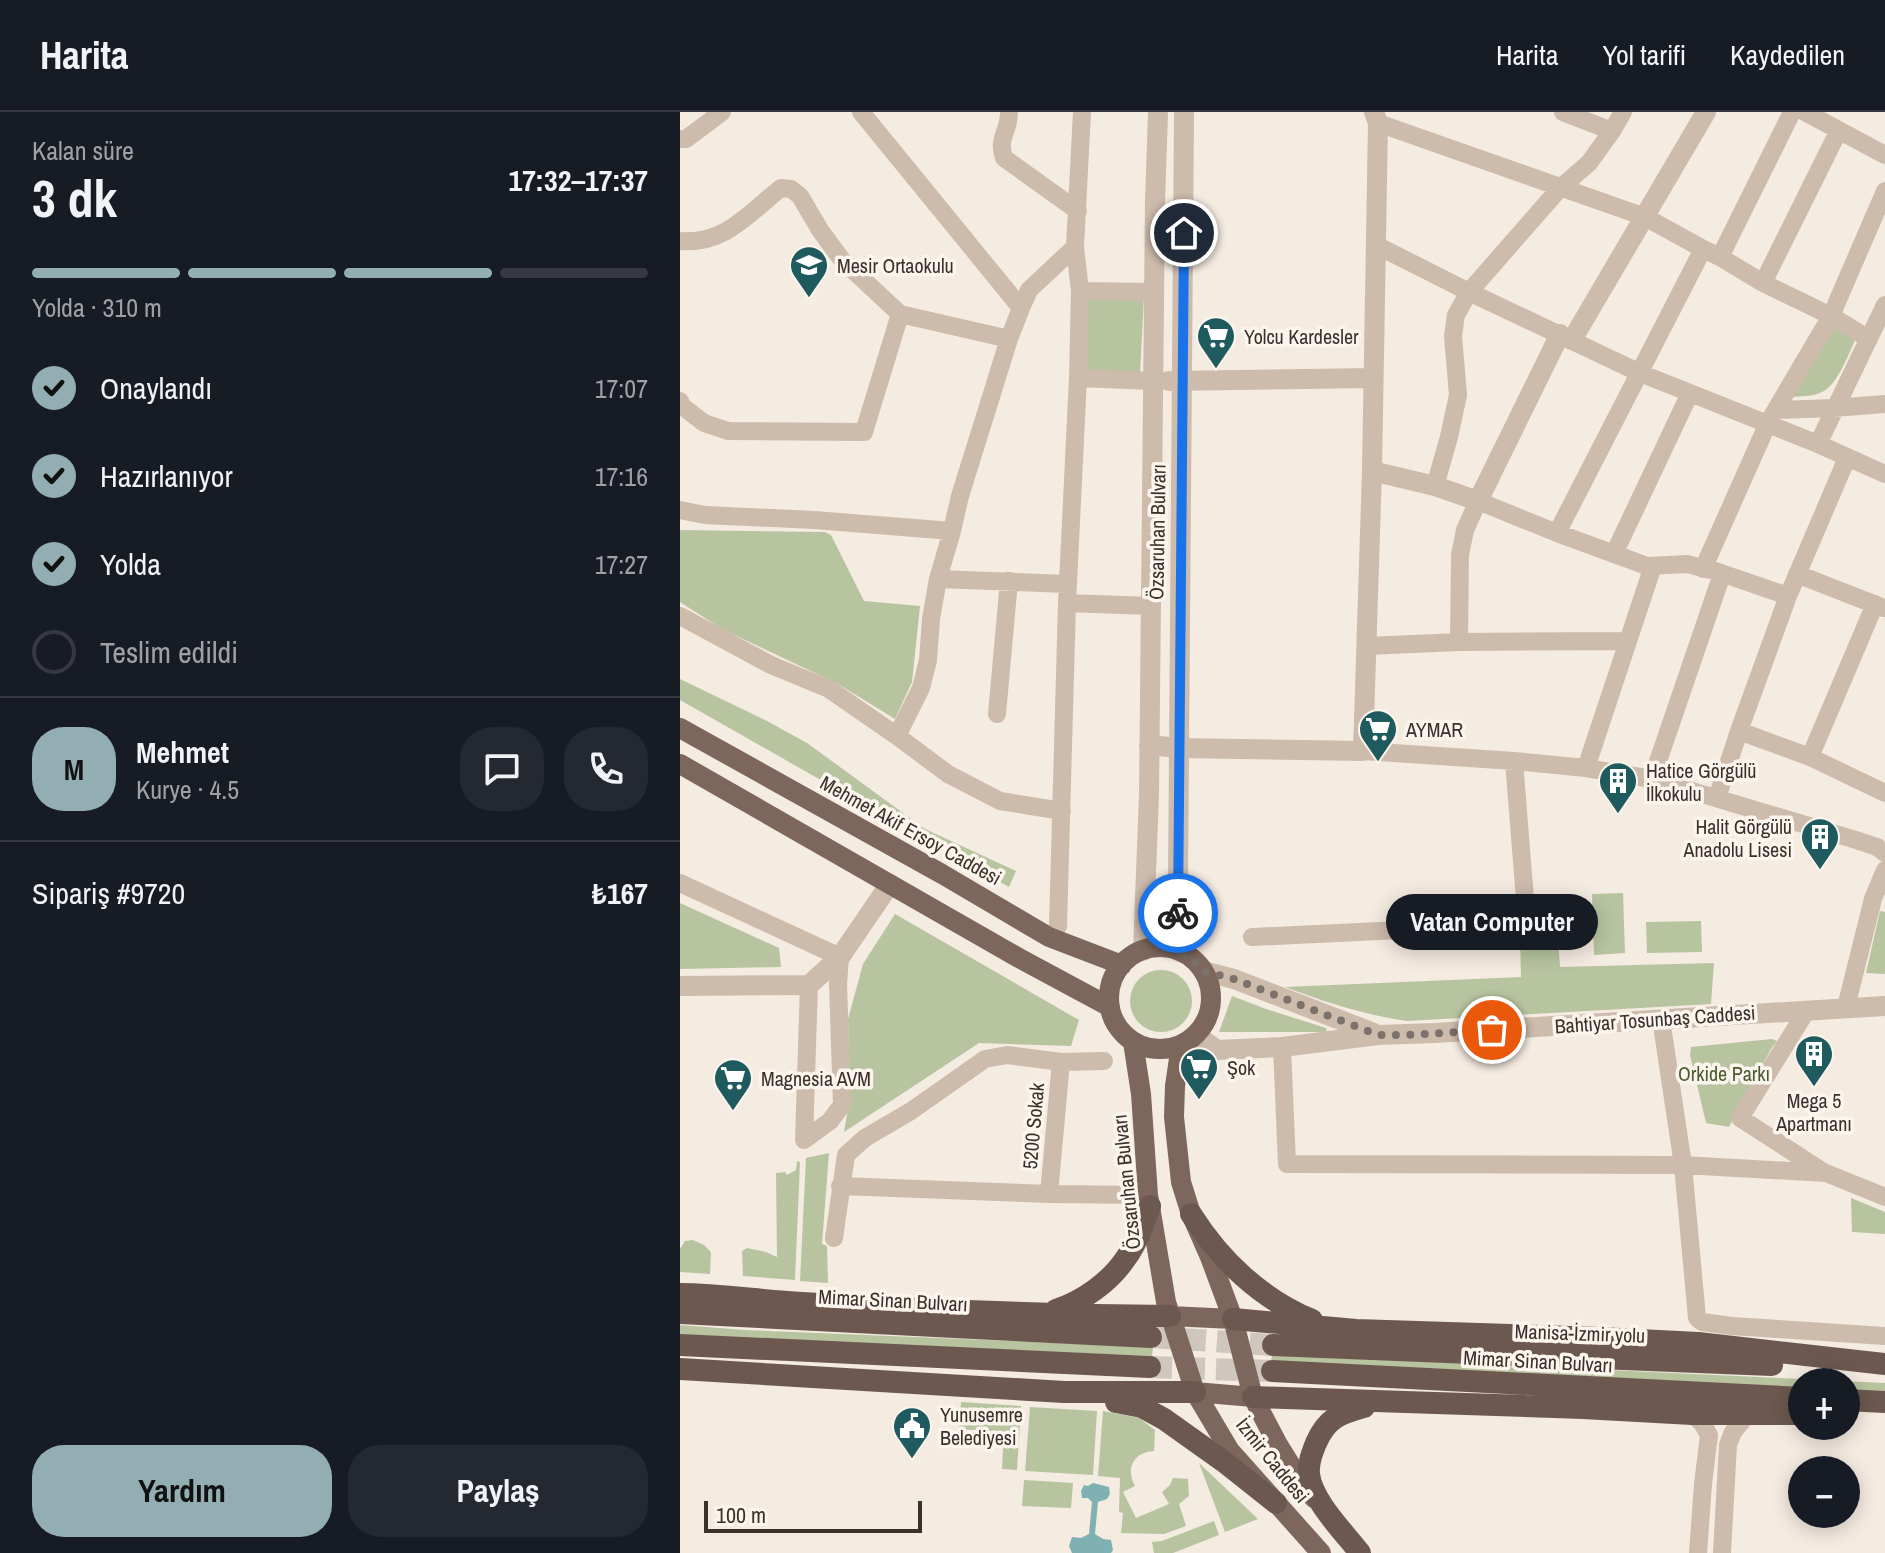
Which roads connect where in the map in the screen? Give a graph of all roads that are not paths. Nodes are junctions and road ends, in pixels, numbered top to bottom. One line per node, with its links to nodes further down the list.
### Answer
1 (722, 112): 15 (street)
2 (861, 112): 31 (street)
3 (1009, 112): 19 (street)
4 (1082, 112): 19 (street)
5 (1158, 112): 28 (street, Özsaruhan Bulvarı)
6 (1184, 112): 41 (street, Özsaruhan Bulvarı)
7 (1563, 112): 14 (street)
8 (1623, 112): 14 (street)
9 (1706, 112): 20 (street)
10 (1792, 112): 24 (street)
11 (1805, 112): 13 (street)
12 (1376, 118): 17 (street); 22 (street)
13 (1839, 130): 16 (street); 26 (street)
14 (1612, 131): 17 (street)
15 (680, 139)
16 (1885, 155)
17 (1560, 188): 20 (street); 29 (street)
18 (1885, 191): 33 (street)
19 (1078, 211): 23 (street)
20 (1645, 217): 24 (street); 34 (street)
21 (688, 242): 25 (street); 32 (street)
22 (1376, 245): 29 (street); 39 (street)
23 (1075, 247): 27 (street); 31 (street)
24 (1711, 253): 26 (street); 37 (street)
25 (680, 254)
26 (1763, 283): 33 (street)
27 (1080, 291): 28 (street); 38 (street)
28 (1154, 292): 40 (street, Özsaruhan Bulvarı)
29 (1469, 292): 34 (street); 51 (street)
30 (1885, 305): 36 (street)
31 (1021, 308): 35 (street)
32 (900, 314): 35 (street); 44 (street)
33 (1831, 316): 36 (street); 46 (street)
34 (1566, 337): 37 (street); 52 (street)
35 (1009, 339): 54 (street)
36 (1869, 339): 45 (street)
37 (1640, 373): 42 (street); 55 (street)
38 (1078, 378): 40 (street); 63 (street)
39 (1373, 378): 41 (street); 49 (street)
40 (1154, 381): 41 (street); 65 (street, Özsaruhan Bulvarı)
41 (1183, 381): 76 (street, Özsaruhan Bulvarı)
42 (1690, 393): 46 (street); 56 (street)
43 (1885, 404): 45 (street)
44 (681, 405)
45 (1834, 408): 46 (street); 47 (street)
46 (1772, 416): 47 (street); 58 (street)
47 (1818, 444): 48 (street)
48 (1847, 458): 50 (street); 60 (street)
49 (1372, 471): 51 (street); 70 (street)
50 (1885, 474)
51 (1435, 486): 52 (street)
52 (1478, 501): 55 (street); 69 (street)
53 (680, 510): 54 (street)
54 (952, 531): 61 (street)
55 (1557, 533): 56 (street)
56 (1614, 554): 57 (street)
57 (1653, 566): 58 (street); 68 (street)
58 (1703, 569): 59 (street)
59 (1722, 574): 64 (street); 82 (street)
60 (1797, 574): 64 (street); 66 (street)
61 (938, 579): 62 (street); 74 (street)
62 (1009, 581): 63 (street); 71 (street)
63 (1067, 594): 65 (street); 85 (street)
64 (1788, 596): 73 (street)
65 (1151, 606): 75 (street, Özsaruhan Bulvarı)
66 (1880, 606): 78 (street)
67 (680, 616): 74 (street)
68 (1627, 641): 69 (street); 81 (street)
69 (1459, 642): 70 (street)
70 (1367, 646): 77 (street)
71 (997, 714)
72 (680, 728): 96 (main road, Mehmet Akif Ersoy Caddesi)
73 (1739, 731): 78 (street); 84 (street)
74 (897, 736): 85 (street)
75 (1149, 745): 76 (street); 93 (street, Özsaruhan Bulvarı)
76 (1178, 748): 77 (street); 94 (street, Özsaruhan Bulvarı)
77 (1363, 751): 79 (street)
78 (1810, 757): 83 (street)
79 (1514, 761): 81 (street); 92 (street)
80 (680, 764): 89 (main road)
81 (1586, 768): 82 (street)
82 (1652, 779): 84 (street)
83 (1885, 793)
84 (1717, 798): 86 (street)
85 (1062, 811): 91 (street)
86 (1885, 853)
87 (1885, 870): 90 (street)
88 (680, 883): 95 (street)
89 (890, 884): 95 (street); 101 (main road)
90 (1879, 901): 102 (street)
91 (1058, 926)
92 (1252, 937)
93 (1143, 951): 94 (main road); 96 (main road)
94 (1180, 952): 97 (main road)
95 (840, 957): 98 (street); 98 (street)
96 (1122, 965): 101 (main road)
97 (1203, 971): 105 (street, Bahtiyar Tosunbaş Caddesi); 106 (main road)
98 (809, 985): 99 (street)
99 (680, 986)
100 (1885, 1006): 102 (street, Bahtiyar Tosunbaş Caddesi)
101 (1110, 1007): 107 (main road)
102 (1846, 1007): 103 (street, Bahtiyar Tosunbaş Caddesi)
103 (1807, 1010): 104 (street, Bahtiyar Tosunbaş Caddesi); 112 (street)
104 (1661, 1019): 105 (street, Bahtiyar Tosunbaş Caddesi); 111 (street)
105 (1378, 1035): 108 (street, Bahtiyar Tosunbaş Caddesi)
106 (1189, 1040): 107 (main road); 108 (street, Bahtiyar Tosunbaş Caddesi); 117 (main road)
107 (1133, 1042): 116 (main road, Özsaruhan Bulvarı)
108 (1282, 1047): 111 (street)
109 (1104, 1061): 110 (street)
110 (1061, 1062): 113 (street); 114 (street, 5200 Sokak)
111 (1683, 1165): 112 (street); 126 (street)
112 (1826, 1173): 115 (street)
113 (840, 1186): 114 (street); 118 (street)
114 (1049, 1194): 116 (street)
115 (1885, 1197)
116 (1149, 1201): 121 (highway); 122 (main road, Özsaruhan Bulvarı)
117 (1191, 1214): 123 (main road); 124 (highway)
118 (834, 1238)
119 (685, 1294): 121 (highway)
120 (680, 1313): 127 (highway, Mimar Sinan Bulvarı)
121 (1040, 1314): 122 (highway)
122 (1170, 1316): 123 (main road); 134 (main road, Özsaruhan Bulvarı)
123 (1233, 1319): 125 (highway); 136 (main road, İzmir Caddesi)
124 (1356, 1330): 125 (highway); 129 (highway)
125 (1272, 1334): 129 (highway, Manisa-İzmir yolu); 136 (highway)
126 (1885, 1336)
127 (1151, 1337)
128 (680, 1345): 130 (highway)
129 (1885, 1366)
130 (1150, 1367)
131 (680, 1369): 133 (highway)
132 (1272, 1371): 135 (highway, Mimar Sinan Bulvarı)
133 (1064, 1392): 134 (highway); 145 (highway)
134 (1195, 1392): 136 (main road); 145 (main road, İzmir Caddesi)
135 (1788, 1397)
136 (1264, 1398): 138 (highway); 147 (main road, İzmir Caddesi)
137 (1860, 1401): 139 (highway)
138 (1381, 1402): 142 (highway); 147 (highway)
139 (1885, 1402)
140 (1885, 1412): 141 (highway)
141 (1860, 1413)
142 (1692, 1414): 144 (highway); 148 (street)
143 (1788, 1414): 144 (highway)
144 (1747, 1415): 149 (street)
145 (1276, 1503): 146 (main road, İzmir Caddesi)
146 (1321, 1553)
147 (1360, 1553)
148 (1698, 1553)
149 (1722, 1553)

